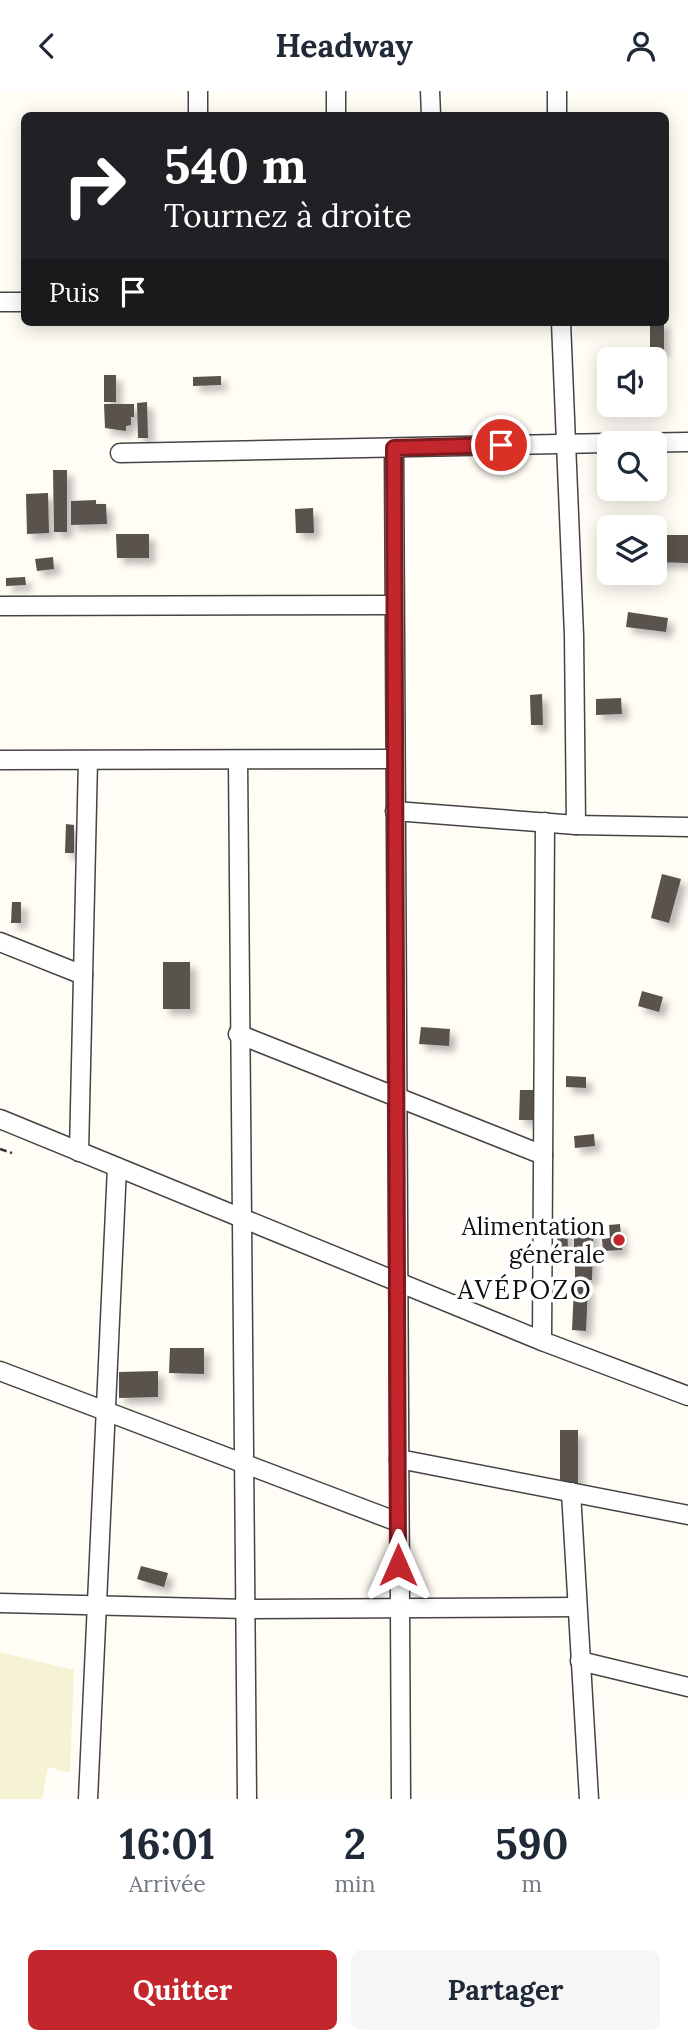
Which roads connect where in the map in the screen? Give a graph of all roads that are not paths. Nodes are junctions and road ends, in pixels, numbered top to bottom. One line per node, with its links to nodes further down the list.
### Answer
1 (198, 91): 5 (street)
2 (336, 91): 6 (street)
3 (430, 91): 7 (street)
4 (557, 91): 8 (street)
5 (198, 112)
6 (337, 112)
7 (431, 112)
8 (557, 112)
9 (0, 302): 10 (street)
10 (21, 302)
11 (561, 326): 15 (street)
12 (667, 442): 13 (street)
13 (688, 442)
14 (597, 443): 15 (street)
15 (567, 444): 16 (street); 26 (street)
16 (394, 448): 17 (street); 18 (street)
17 (120, 453)
18 (394, 605): 19 (street); 20 (street)
19 (0, 606)
20 (395, 759): 22 (street); 24 (street)
21 (88, 760): 22 (street); 23 (street); 29 (street)
22 (238, 760): 30 (street)
23 (0, 761)
24 (395, 811): 25 (street); 31 (street)
25 (545, 822): 26 (street); 34 (street)
26 (576, 825): 27 (street)
27 (688, 827)
28 (0, 942): 29 (street)
29 (83, 975): 33 (street)
30 (238, 1034): 31 (street); 36 (street)
31 (396, 1095): 34 (street); 37 (street)
32 (0, 1119): 33 (street)
33 (79, 1152): 35 (street)
34 (543, 1155): 38 (street)
35 (117, 1167): 36 (street); 41 (street)
36 (242, 1217): 37 (street); 43 (street)
37 (399, 1281): 38 (street); 42 (street)
38 (542, 1341): 40 (street)
39 (0, 1371): 41 (street)
40 (688, 1396)
41 (105, 1412): 43 (street); 48 (street)
42 (399, 1459): 44 (street); 46 (street)
43 (243, 1464): 46 (street); 51 (street)
44 (571, 1492): 45 (street); 49 (street)
45 (688, 1515)
46 (398, 1522): 50 (street)
47 (0, 1603): 48 (street)
48 (97, 1605): 51 (street); 54 (street)
49 (577, 1607): 50 (street); 52 (street)
50 (398, 1608): 51 (street); 56 (street)
51 (247, 1609): 55 (street)
52 (580, 1661): 53 (street); 57 (street)
53 (688, 1687)
54 (88, 1799)
55 (247, 1799)
56 (401, 1799)
57 (589, 1799)

